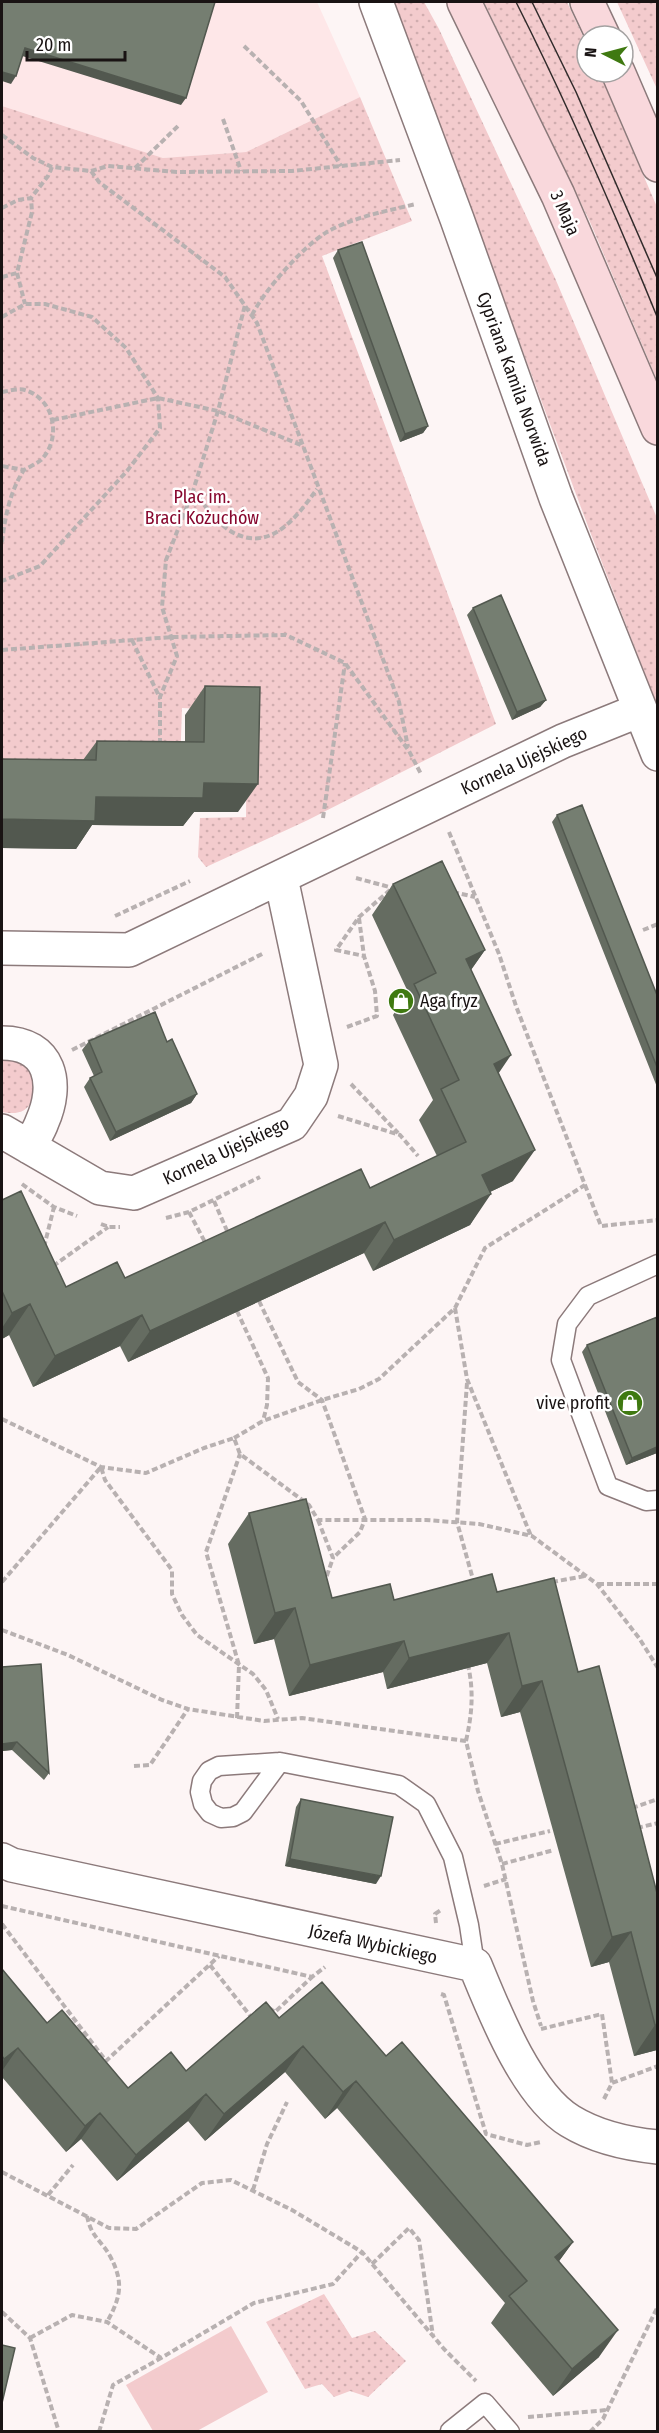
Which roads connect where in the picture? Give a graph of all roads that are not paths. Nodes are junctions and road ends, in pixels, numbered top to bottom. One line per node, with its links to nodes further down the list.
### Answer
1 (376, 2): 8 (street, Cypriana Kamila Norwida)
2 (464, 2): 7 (main road, 3 Maja)
3 (587, 2): 4 (main road)
4 (597, 24)
5 (623, 84): 6 (main road)
6 (657, 165)
7 (657, 428)
8 (640, 710): 9 (street, Cypriana Kamila Norwida); 10 (street, Kornela Ujejskiego)
9 (657, 754)
10 (281, 878): 11 (street, Kornela Ujejskiego); 13 (street, Kornela Ujejskiego)
11 (2, 948)
12 (2, 1043): 13 (street, Kornela Ujejskiego)
13 (15, 1139)
14 (657, 1264): 15 (lane)
15 (657, 1500)
16 (279, 1762): 18 (lane)
17 (2, 1860): 18 (street, Józefa Wybickiego)
18 (475, 1965): 19 (street)
19 (657, 2147)
20 (450, 2431): 21 (lane)
21 (510, 2432)

